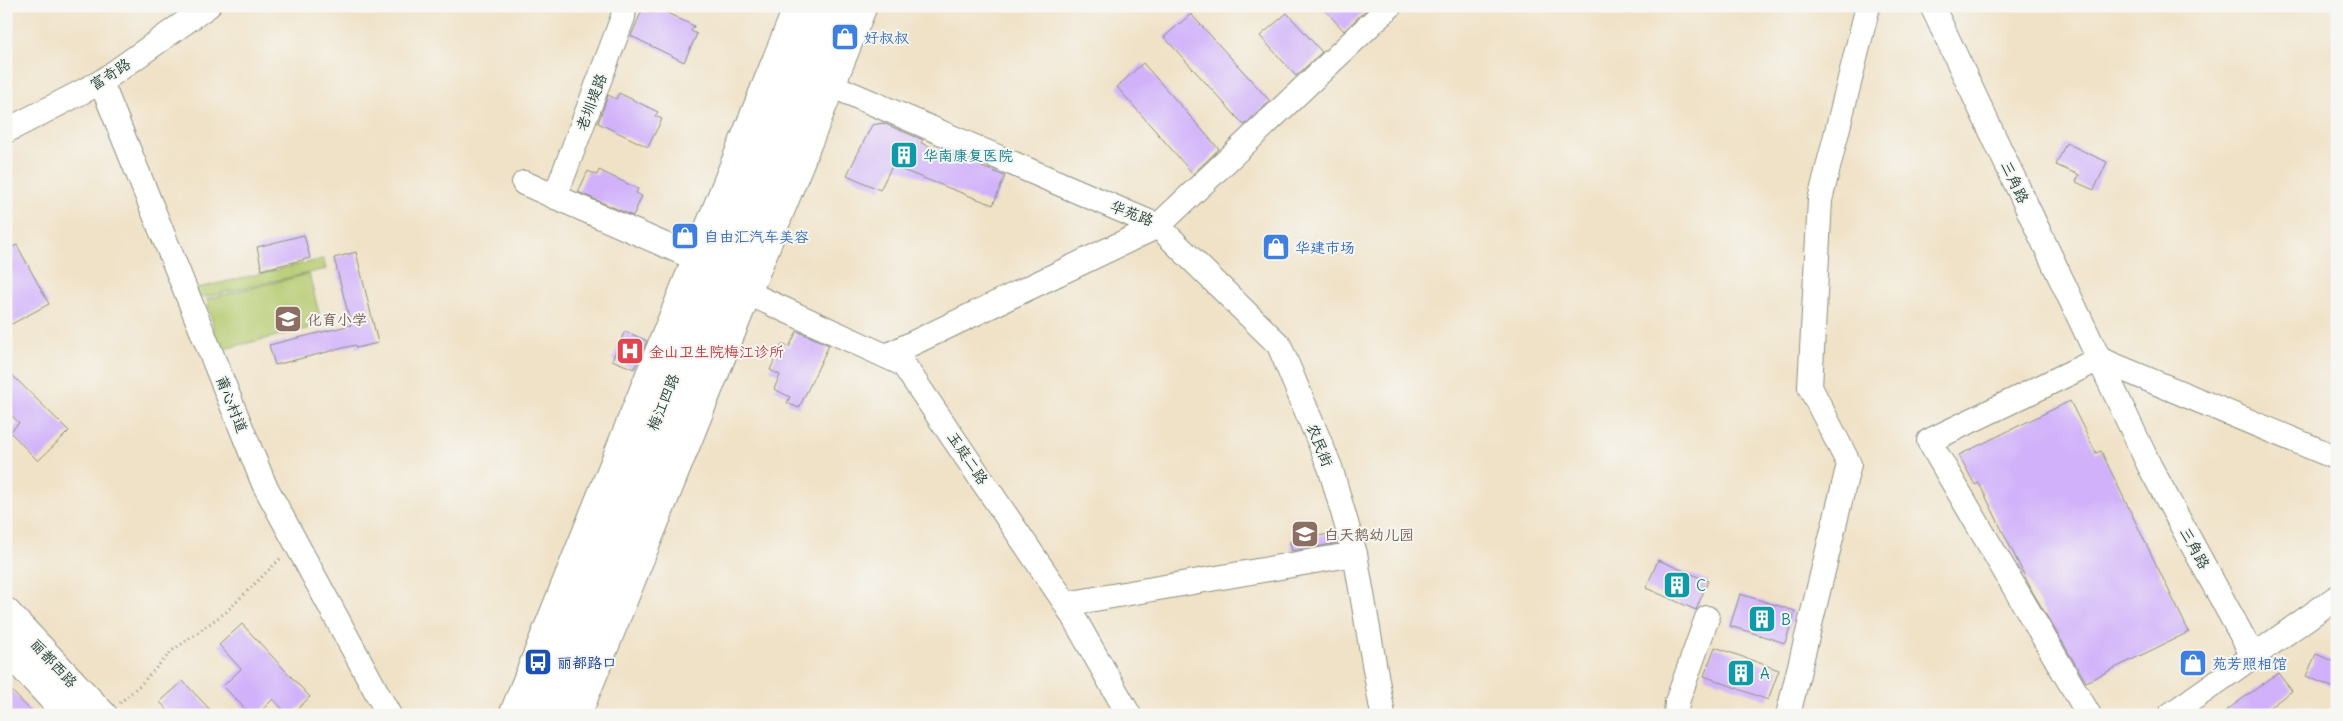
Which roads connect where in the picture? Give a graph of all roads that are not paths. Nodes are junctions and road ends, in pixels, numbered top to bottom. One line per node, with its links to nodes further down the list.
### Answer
1 (208, 6): 11 (street, 富奇路)
2 (624, 6): 14 (street, 老圳堤路)
3 (796, 6): 30 (street)
4 (822, 6): 31 (main road, 梅江四路)
5 (843, 6): 10 (main road, 梅江四路)
6 (865, 6): 33 (street)
7 (1390, 6): 15 (street, 华苑路)
8 (1868, 6): 37 (street)
9 (1932, 6): 18 (street, 三角路)
10 (814, 78): 15 (street, 华苑路); 16 (main road, 梅江四路)
11 (102, 82): 12 (street, 富奇路); 29 (street, 莆心村道)
12 (6, 131)
13 (524, 183): 14 (street, 玉庭二路)
14 (555, 197): 16 (street, 玉庭二路)
15 (1158, 226): 17 (street); 20 (street, 农民街)
16 (733, 280): 17 (street, 玉庭二路); 32 (main road, 梅江四路)
17 (886, 356): 22 (street, 玉庭二路)
18 (2099, 359): 19 (street); 26 (street, 三角路); 38 (street)
19 (2337, 458)
20 (1355, 554): 22 (street); 35 (street, 农民街)
21 (2334, 602): 26 (street)
22 (1066, 604): 34 (street, 玉庭二路)
23 (6, 612): 27 (main road, 丽都西路)
24 (1707, 618): 36 (street)
25 (6, 648): 28 (main road, 丽都西路)
26 (2254, 656): 39 (street)
27 (108, 712)
28 (68, 715)
29 (389, 715)
30 (511, 715)
31 (538, 715)
32 (560, 715)
33 (580, 715)
34 (1129, 715)
35 (1383, 715)
36 (1676, 715)
37 (1788, 715)
38 (2089, 715)
39 (2170, 715)

